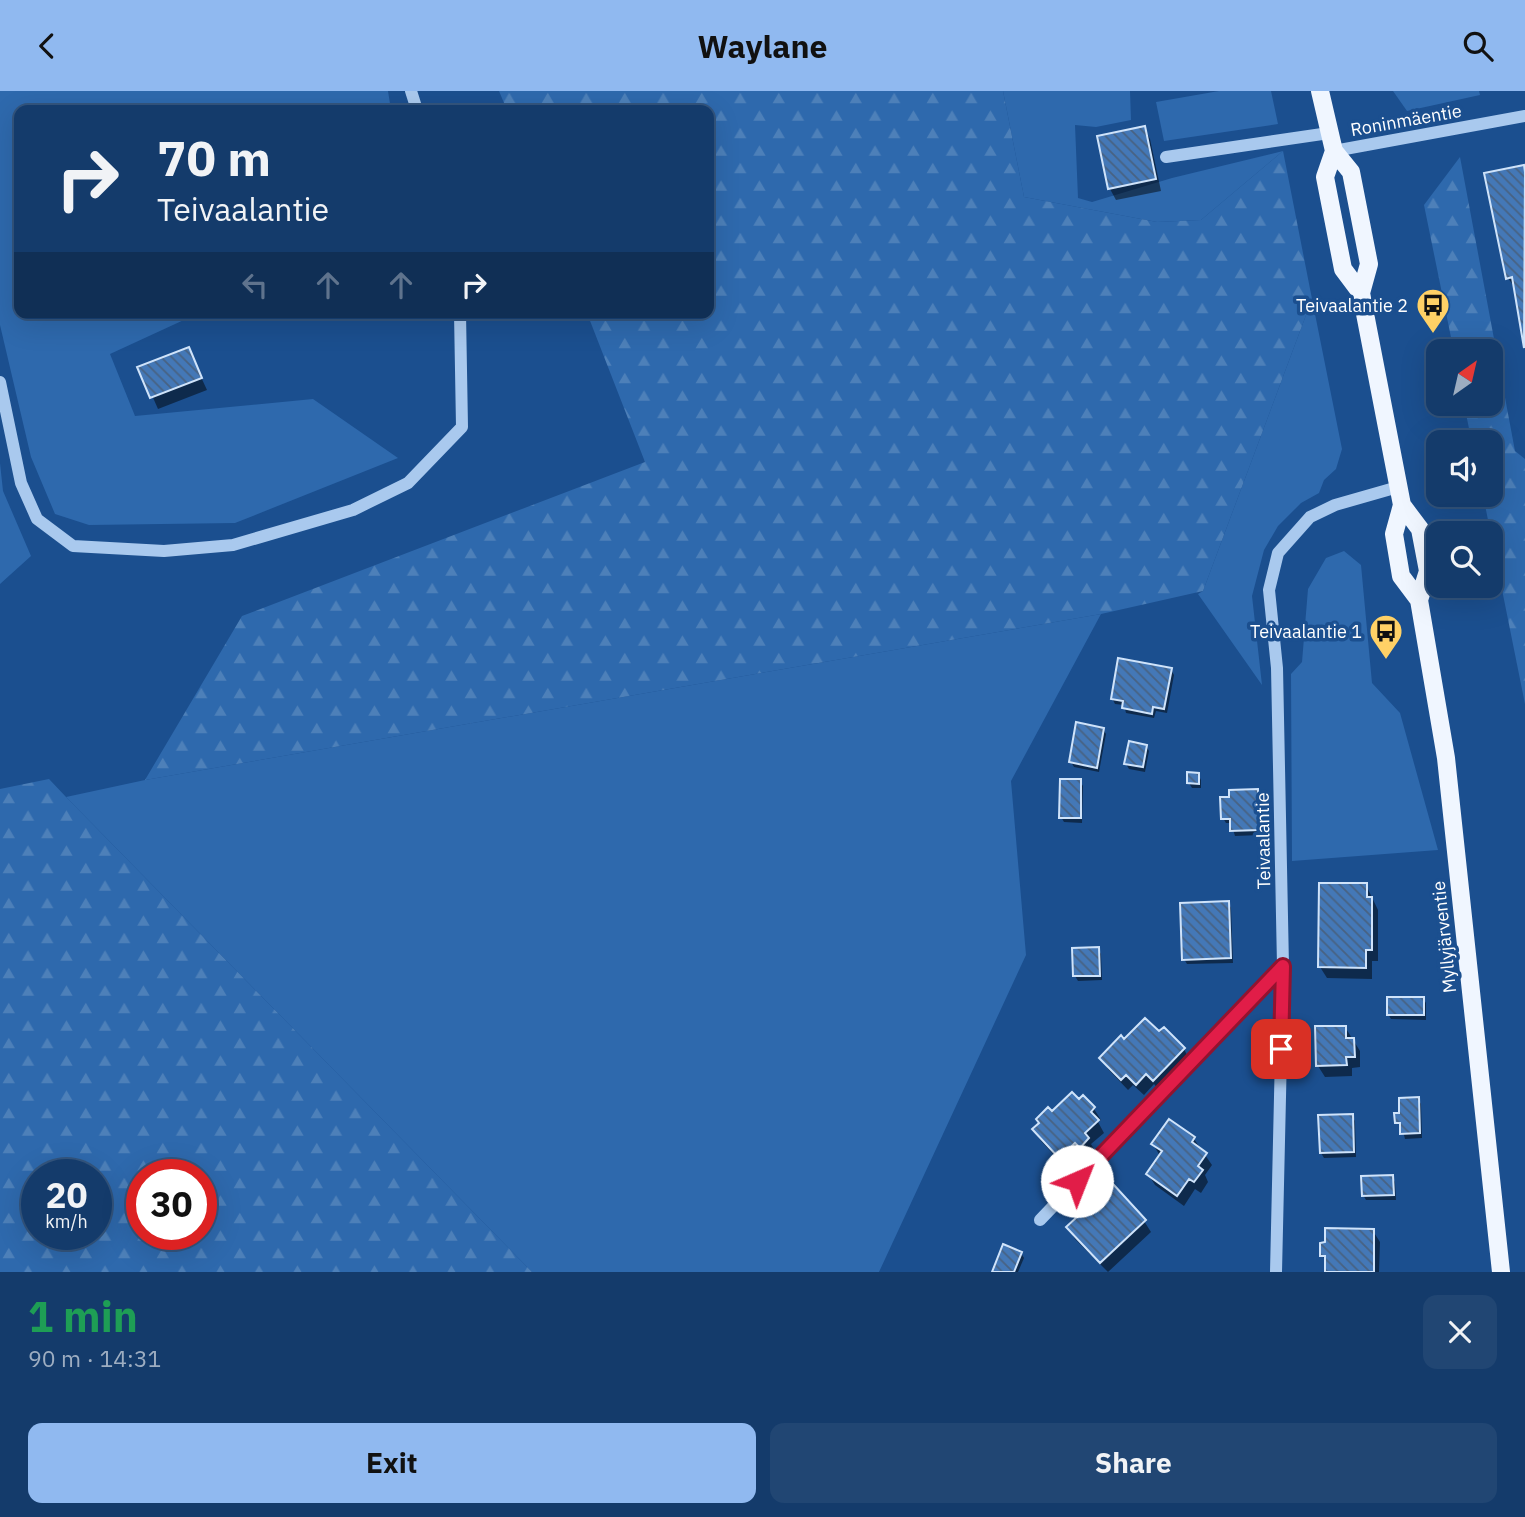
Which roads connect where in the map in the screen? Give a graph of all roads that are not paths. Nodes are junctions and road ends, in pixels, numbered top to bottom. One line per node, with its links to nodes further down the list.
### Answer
1 (1320, 91): 3 (main road, Myllyjärventie)
2 (1525, 117): 4 (street, Roninmäentie)
3 (1329, 133): 4 (main road, Myllyjärventie); 5 (street)
4 (1334, 151): 6 (main road, Myllyjärventie); 6 (main road, Myllyjärventie)
5 (1166, 157)
6 (1361, 293): 9 (main road, Myllyjärventie)
7 (460, 319): 8 (street)
8 (0, 382)
9 (1398, 487): 10 (main road, Myllyjärventie); 12 (street, Teivaalantie)
10 (1402, 505): 11 (main road, Myllyjärventie); 11 (main road, Myllyjärventie)
11 (1419, 600): 15 (main road, Myllyjärventie)
12 (1283, 966): 13 (street); 14 (street, Teivaalantie)
13 (1040, 1220)
14 (1276, 1272)
15 (1501, 1272)

